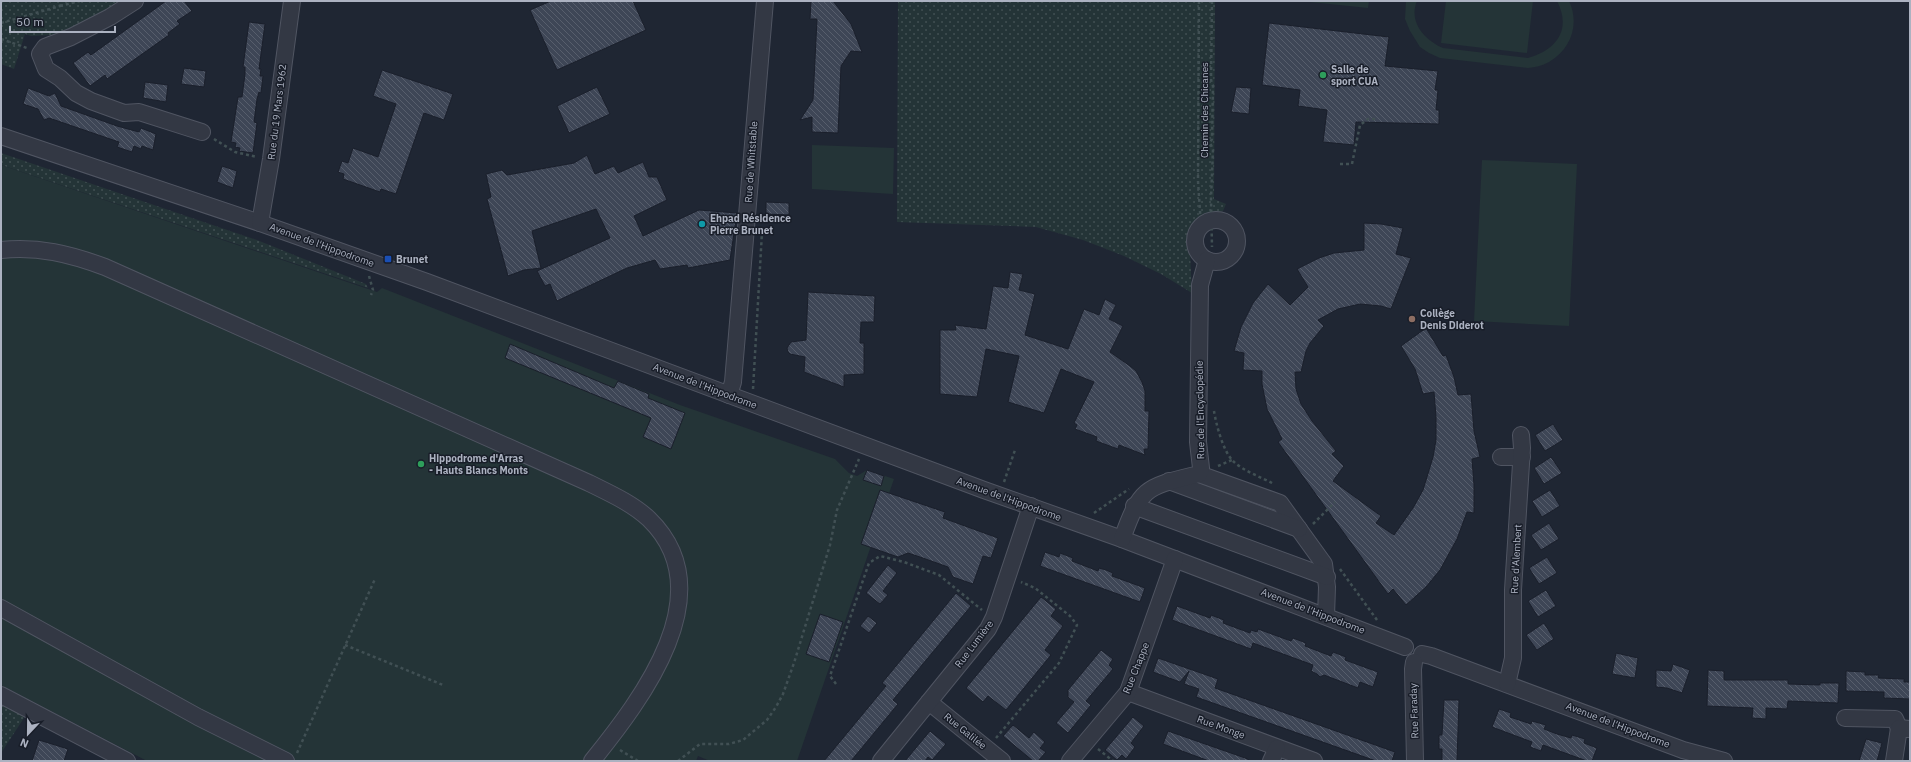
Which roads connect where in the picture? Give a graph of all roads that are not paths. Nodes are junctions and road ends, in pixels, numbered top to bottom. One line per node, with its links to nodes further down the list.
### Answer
1 (136, 1): 4 (street)
2 (292, 1): 6 (street, Rue du 19 Mars 1962)
3 (765, 1): 9 (street, Rue de Whitstable)
4 (202, 132)
5 (1, 136): 6 (street, Avenue de l'Hippodrome)
6 (260, 223): 9 (street, Avenue de l'Hippodrome)
7 (1, 250): 33 (street)
8 (1210, 261): 8 (street); 13 (street, Rue de l'Encyclopédie)
9 (729, 395): 15 (street, Avenue de l'Hippodrome)
10 (1520, 435): 11 (street, Rue d'Alembert)
11 (1522, 457): 12 (street); 24 (street, Rue d'Alembert)
12 (1502, 458)
13 (1199, 474): 14 (street, Rue de l'Encyclopédie); 17 (street)
14 (1169, 481): 16 (street, Rue de l'Encyclopédie); 17 (street)
15 (1031, 506): 18 (street, Avenue de l'Hippodrome); 27 (street, Rue Lumière)
16 (1134, 506): 18 (street, Rue de l'Encyclopédie); 20 (street)
17 (1306, 526): 20 (street)
18 (1122, 539): 19 (street, Avenue de l'Hippodrome)
19 (1175, 559): 22 (street, Avenue de l'Hippodrome); 25 (street, Rue Chappe)
20 (1327, 577): 22 (street)
21 (1, 608): 31 (street)
22 (1326, 616): 23 (street, Avenue de l'Hippodrome)
23 (1418, 658): 24 (street, Avenue de l'Hippodrome); 38 (street, Rue Faraday)
24 (1507, 684): 39 (street, Avenue de l'Hippodrome)
25 (1128, 692): 30 (street, Rue Monge); 36 (street, Rue Chappe)
26 (1, 696): 32 (street)
27 (929, 702): 34 (street, Rue Lumière); 35 (street, Rue Galilée)
28 (1845, 718): 29 (street)
29 (1905, 729): 40 (street)
30 (1274, 754): 37 (street, Rue Monge)
31 (291, 757)
32 (127, 761)
33 (592, 761)
34 (881, 761)
35 (1002, 761)
36 (1070, 761)
37 (1314, 761)
38 (1415, 761)
39 (1724, 761)
40 (1894, 761)

